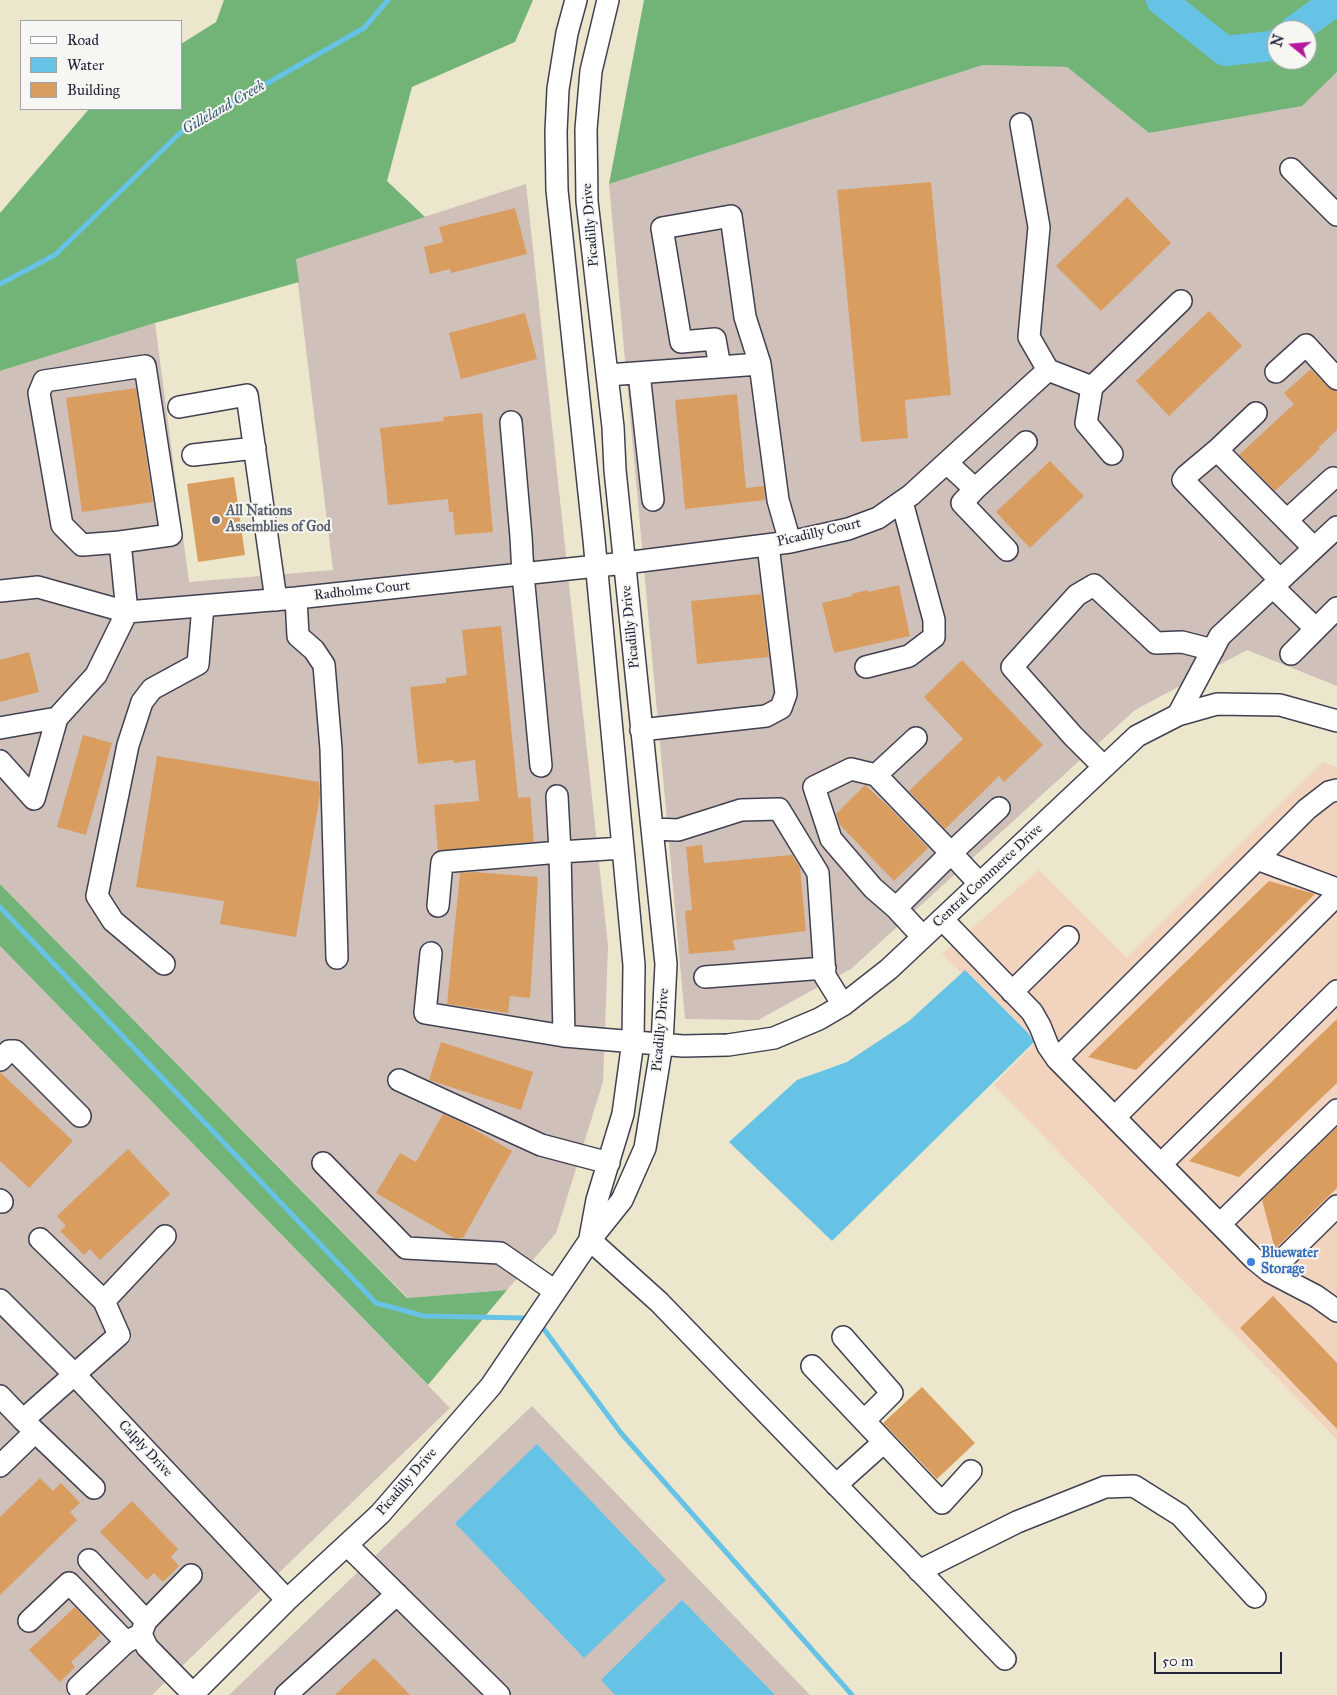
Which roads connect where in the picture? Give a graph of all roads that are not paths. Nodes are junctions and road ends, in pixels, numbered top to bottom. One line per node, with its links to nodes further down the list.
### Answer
1 (576, 0): 36 (street, Picadilly Drive)
2 (608, 0): 12 (street, Picadilly Drive)
3 (1021, 124): 9 (street)
4 (1291, 168): 5 (street)
5 (1337, 215)
6 (1181, 301): 14 (street)
7 (760, 364): 8 (street); 8 (street); 31 (street)
8 (720, 367): 11 (street)
9 (1048, 370): 14 (street); 23 (street, Picadilly Court)
10 (1276, 372): 13 (street)
11 (639, 373): 12 (street); 26 (street)
12 (607, 375): 35 (street, Picadilly Drive)
13 (1337, 379)
14 (1092, 387): 21 (street)
15 (179, 407): 19 (street)
16 (1256, 413): 20 (street)
17 (511, 422): 37 (street)
18 (1026, 442): 25 (street)
19 (255, 448): 22 (street); 40 (street)
20 (1217, 450): 28 (street); 38 (street)
21 (1112, 454)
22 (194, 455)
23 (946, 463): 25 (street); 27 (street, Picadilly Court)
24 (1333, 478): 28 (street)
25 (975, 489): 34 (street)
26 (653, 500)
27 (902, 502): 31 (street, Picadilly Court); 47 (street)
28 (1287, 520): 33 (street)
29 (1337, 527): 33 (street)
30 (120, 542): 30 (street); 43 (street)
31 (790, 542): 32 (street, Picadilly Court)
32 (768, 545): 35 (street, Picadilly Court); 52 (street)
33 (1314, 548): 38 (street)
34 (1007, 550)
35 (625, 563): 36 (street, Picadilly Court); 52 (street, Picadilly Drive)
36 (596, 566): 37 (street, Radholme Court); 62 (street, Picadilly Drive)
37 (523, 574): 40 (street, Radholme Court); 55 (street)
38 (1276, 584): 44 (street); 45 (street)
39 (0, 591): 43 (street)
40 (286, 599): 41 (street, Radholme Court); 75 (street)
41 (203, 606): 43 (street, Radholme Court); 76 (street)
42 (1337, 608): 44 (street)
43 (127, 612): 49 (street)
44 (1316, 629): 46 (street)
45 (1213, 650): 48 (street); 56 (street)
46 (1291, 654)
47 (866, 667)
48 (1178, 715): 50 (street, Central Commerce Drive); 56 (street, Central Commerce Drive)
49 (57, 718): 51 (street); 54 (street)
50 (1337, 721)
51 (0, 728)
52 (641, 730): 61 (street, Picadilly Drive)
53 (916, 738): 57 (street)
54 (0, 761)
55 (541, 766)
56 (1104, 767): 66 (street, Central Commerce Drive)
57 (876, 775): 64 (street); 70 (street)
58 (1337, 790): 65 (street)
59 (557, 796): 63 (street)
60 (999, 808): 64 (street)
61 (652, 829): 77 (street); 84 (street, Picadilly Drive)
62 (623, 848): 63 (street); 83 (street, Picadilly Drive)
63 (560, 852): 69 (street); 82 (street)
64 (951, 853): 66 (street); 70 (street)
65 (1258, 859): 67 (street); 85 (street)
66 (980, 884): 71 (street, Central Commerce Drive)
67 (1337, 889)
68 (1337, 896): 90 (street)
69 (438, 906)
70 (896, 908): 72 (street)
71 (942, 919): 72 (street, Central Commerce Drive); 80 (street)
72 (923, 937): 81 (street, Central Commerce Drive)
73 (1068, 937): 80 (street)
74 (431, 953): 82 (street, Central Commerce Drive)
75 (336, 958)
76 (164, 964)
77 (825, 968): 78 (street); 81 (street)
78 (705, 977)
79 (1337, 991): 93 (street)
80 (1012, 992): 85 (street)
81 (843, 1005): 84 (street, Central Commerce Drive)
82 (564, 1036): 83 (street, Central Commerce Drive)
83 (633, 1041): 84 (street, Central Commerce Drive); 92 (street, Picadilly Drive)
84 (662, 1044): 98 (street, Picadilly Drive)
85 (1057, 1059): 90 (street)
86 (0, 1060): 89 (street)
87 (398, 1080): 92 (street)
88 (1337, 1110): 95 (street)
89 (80, 1116)
90 (1115, 1117): 93 (street)
91 (323, 1163): 100 (street)
92 (608, 1163): 98 (street, Picadilly Drive)
93 (1161, 1164): 95 (street)
94 (1337, 1206): 99 (street)
95 (1220, 1224): 99 (street)
96 (165, 1236): 102 (street)
97 (40, 1239): 102 (street)
98 (590, 1240): 100 (street, Picadilly Drive); 112 (street)
99 (1270, 1272): 103 (street)
100 (555, 1291): 114 (street, Picadilly Drive)
101 (0, 1300): 106 (street, Calply Drive)
102 (104, 1301): 106 (street)
103 (1337, 1310)
104 (843, 1337): 108 (street)
105 (812, 1366): 108 (street)
106 (74, 1374): 107 (street); 120 (street, Calply Drive)
107 (14, 1414): 110 (street); 113 (street)
108 (864, 1421): 109 (street)
109 (884, 1442): 111 (street); 112 (street)
110 (0, 1466)
111 (971, 1471)
112 (836, 1485): 116 (street)
113 (94, 1488)
114 (347, 1545): 118 (street); 120 (street, Picadilly Drive)
115 (89, 1560): 122 (street)
116 (919, 1571): 119 (street); 123 (street)
117 (191, 1575): 122 (street)
118 (397, 1594): 126 (street); 127 (street)
119 (1255, 1597)
120 (287, 1600): 125 (street, Picadilly Drive)
121 (29, 1621): 122 (street)
122 (137, 1633): 124 (street); 125 (street)
123 (1005, 1659)
124 (78, 1687)
125 (192, 1695)
126 (286, 1695)
127 (498, 1695)

